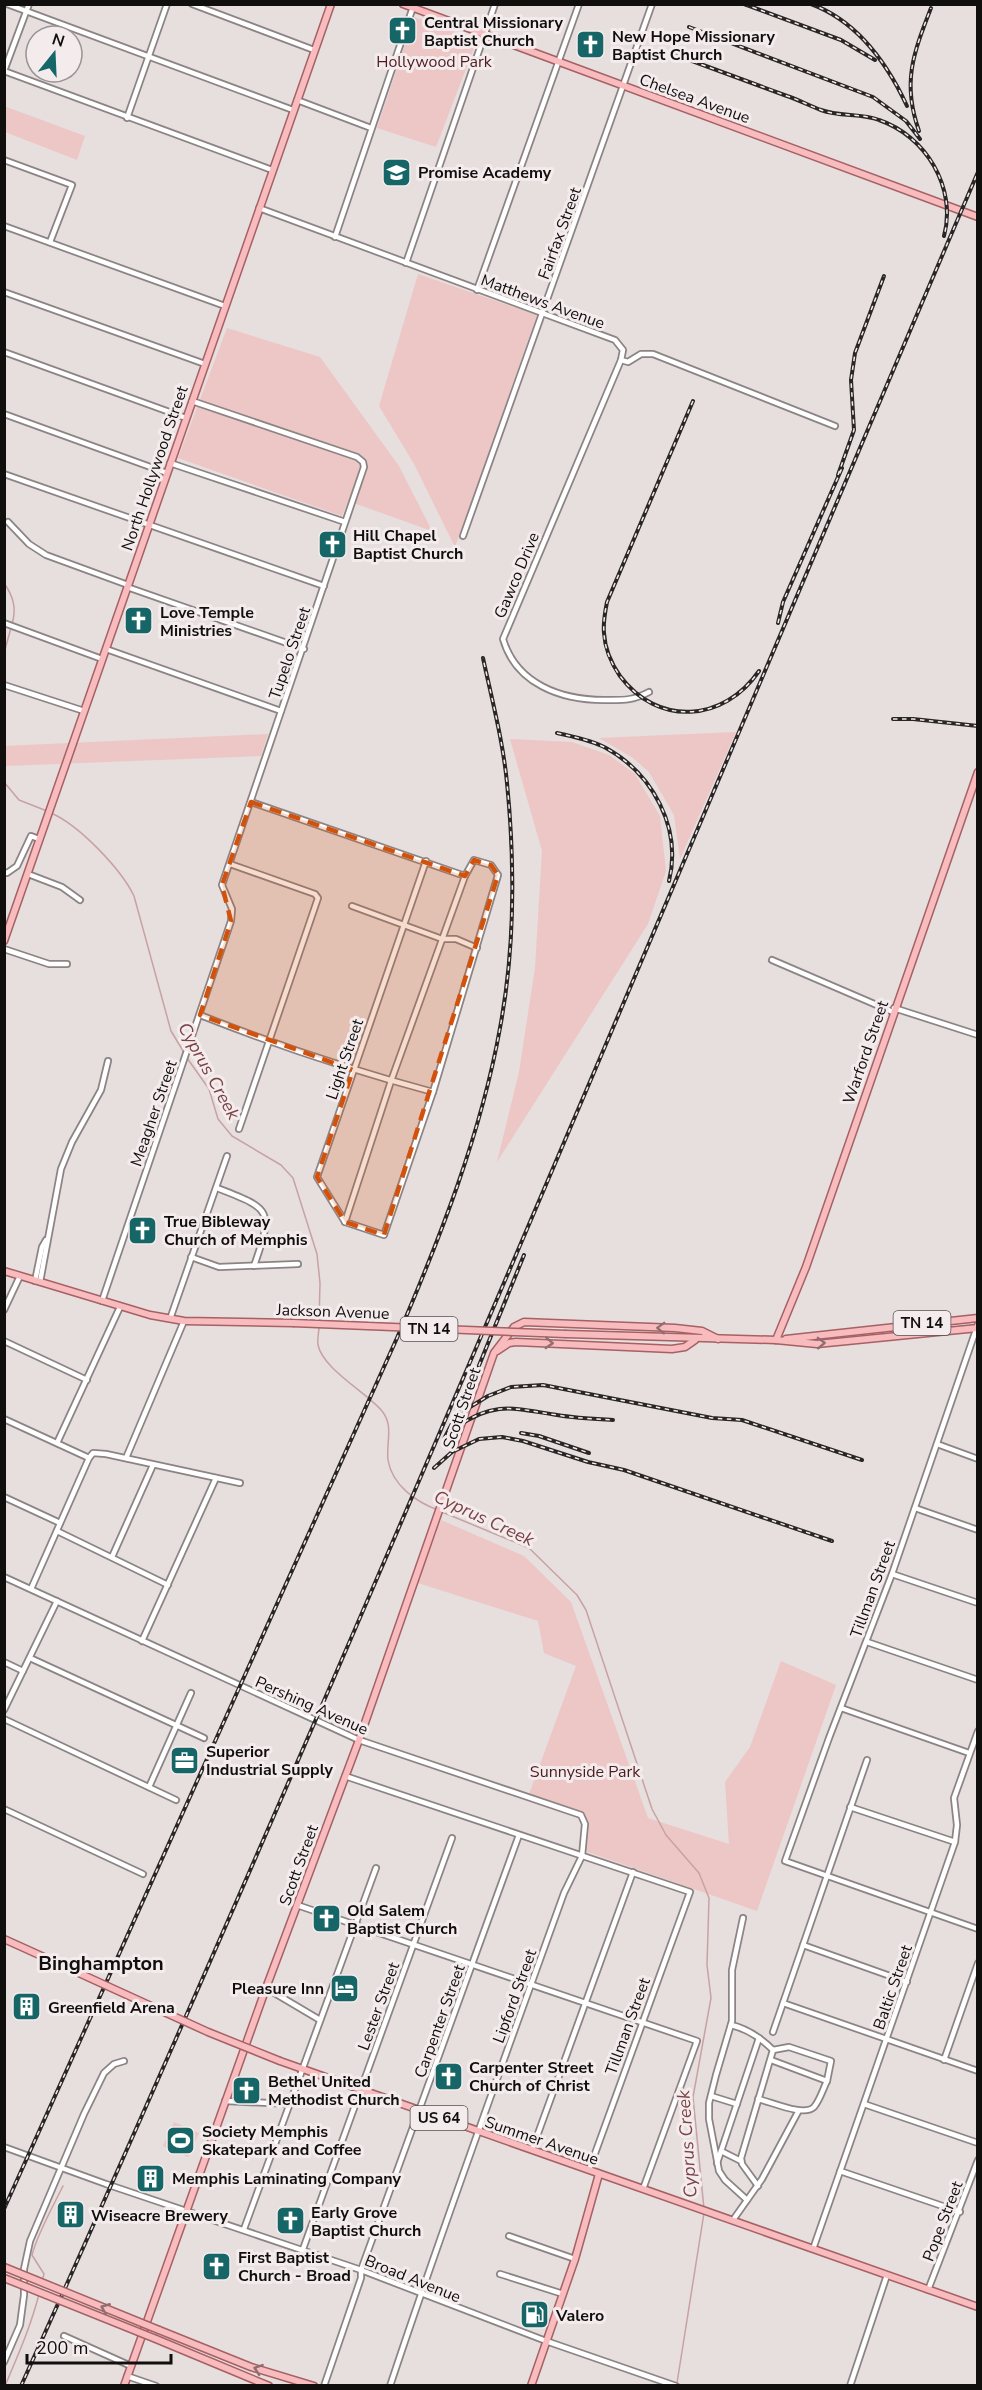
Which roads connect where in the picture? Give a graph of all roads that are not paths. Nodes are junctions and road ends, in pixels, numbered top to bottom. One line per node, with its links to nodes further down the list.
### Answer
1 (6, 4): 11 (street)
2 (29, 4): 11 (street)
3 (167, 4): 14 (street)
4 (192, 4): 13 (street)
5 (331, 4): 13 (main road, North Hollywood Street)
6 (403, 4): 10 (main road, Chelsea Avenue)
7 (495, 4): 12 (street)
8 (579, 4): 15 (street)
9 (652, 4): 17 (street, Fairfax Street)
10 (414, 7): 12 (main road, Chelsea Avenue); 21 (street)
11 (26, 12): 14 (street); 16 (street)
12 (484, 33): 15 (main road, Chelsea Avenue); 29 (street)
13 (314, 50): 18 (main road, North Hollywood Street)
14 (150, 56): 19 (street); 20 (street)
15 (559, 62): 17 (main road, Chelsea Avenue); 30 (street)
16 (4, 71): 20 (street)
17 (624, 86): 25 (main road, Chelsea Avenue); 33 (street, Fairfax Street)
18 (297, 100): 19 (main road, North Hollywood Street); 21 (street)
19 (293, 110): 23 (main road, North Hollywood Street)
20 (127, 118): 23 (street)
21 (371, 128): 27 (street)
22 (4, 160): 28 (street)
23 (272, 170): 24 (main road, North Hollywood Street)
24 (259, 208): 27 (street, Matthews Avenue); 32 (main road, North Hollywood Street)
25 (978, 217)
26 (4, 226): 28 (street)
27 (334, 237): 29 (street, Matthews Avenue)
28 (50, 242): 32 (street)
29 (406, 263): 30 (street, Matthews Avenue)
30 (477, 290): 33 (street, Matthews Avenue)
31 (4, 292): 36 (street)
32 (225, 306): 36 (main road, North Hollywood Street)
33 (543, 314): 35 (street, Matthews Avenue); 47 (street, Fairfax Street)
34 (4, 352): 39 (street)
35 (621, 360): 40 (street); 55 (street, Gawco Drive)
36 (205, 364): 37 (main road, North Hollywood Street)
37 (192, 400): 39 (main road, North Hollywood Street); 45 (street, Tupelo Street)
38 (4, 414): 42 (street)
39 (186, 418): 41 (main road, North Hollywood Street)
40 (835, 426)
41 (170, 463): 42 (main road, North Hollywood Street); 45 (street)
42 (167, 473): 46 (main road, North Hollywood Street)
43 (4, 474): 46 (street)
44 (9, 522): 48 (street)
45 (345, 522): 49 (street, Tupelo Street)
46 (148, 526): 48 (main road, North Hollywood Street); 49 (street)
47 (463, 536)
48 (128, 586): 51 (street); 52 (main road, North Hollywood Street)
49 (324, 586): 51 (street, Tupelo Street)
50 (5, 623): 53 (street)
51 (304, 649): 57 (street, Tupelo Street)
52 (106, 650): 53 (main road, North Hollywood Street); 57 (street)
53 (102, 659): 56 (main road, North Hollywood Street)
54 (6, 686): 56 (street)
55 (649, 692)
56 (84, 711): 60 (main road, North Hollywood Street)
57 (281, 711): 59 (street, Tupelo Street)
58 (978, 771): 75 (main road, Warford Street)
59 (251, 802): 61 (street); 62 (street, Tupelo Street)
60 (39, 839): 63 (street); 64 (main road, North Hollywood Street)
61 (426, 861): 65 (street); 68 (street, Light Street)
62 (230, 864): 76 (street, Meagher Street); 78 (street)
63 (4, 872)
64 (28, 874): 66 (street); 70 (main road, North Hollywood Street)
65 (465, 876): 69 (street); 71 (street)
66 (80, 900)
67 (352, 906): 68 (street)
68 (404, 924): 69 (street); 80 (street, Light Street)
69 (442, 939): 71 (street); 81 (street)
70 (4, 941)
71 (477, 948): 82 (street)
72 (4, 949): 74 (street)
73 (772, 960): 75 (street)
74 (67, 964)
75 (894, 1010): 77 (street); 104 (main road, Warford Street)
76 (200, 1015): 78 (street); 93 (street, Meagher Street)
77 (978, 1035)
78 (269, 1042): 80 (street); 83 (street)
79 (108, 1061): 92 (street)
80 (353, 1070): 81 (street); 86 (street, Light Street)
81 (391, 1081): 82 (street); 86 (street)
82 (434, 1092): 86 (street)
83 (239, 1129)
84 (227, 1156): 85 (street)
85 (217, 1188): 87 (street); 89 (street)
86 (345, 1222)
87 (191, 1257): 89 (street); 97 (street)
88 (298, 1264): 89 (street)
89 (254, 1266)
90 (4, 1271): 91 (main road, Jackson Avenue / TN 14)
91 (20, 1276): 92 (main road, Jackson Avenue / TN 14); 95 (street)
92 (37, 1282): 93 (main road, Jackson Avenue / TN 14)
93 (102, 1301): 94 (main road, Jackson Avenue / TN 14)
94 (120, 1306): 97 (main road, Jackson Avenue / TN 14); 107 (street)
95 (4, 1310)
96 (978, 1318): 100 (main road, Jackson Avenue / TN 14)
97 (170, 1319): 98 (main road, Jackson Avenue / TN 14)
98 (184, 1321): 101 (main road, Jackson Avenue / TN 14, bridge); 112 (street)
99 (977, 1327): 103 (main road, Jackson Avenue / TN 14); 110 (street, Tillman Street)
100 (866, 1329): 103 (street); 104 (main road, Jackson Avenue / TN 14)
101 (696, 1339): 102 (main road, Jackson Avenue / TN 14); 106 (main road, one-way to 101)
102 (718, 1339): 104 (main road, Jackson Avenue / TN 14); 106 (main road, Scott Street, one-way to 106)
103 (867, 1339): 104 (main road, Jackson Avenue / TN 14, one-way to 103)
104 (776, 1340)
105 (4, 1341): 107 (street)
106 (494, 1353): 142 (main road, Scott Street)
107 (87, 1380): 109 (street)
108 (4, 1419): 109 (street)
109 (57, 1443): 111 (street)
110 (937, 1444): 113 (street); 118 (street, Tillman Street)
111 (88, 1458): 112 (street); 119 (street)
112 (126, 1458): 114 (street)
113 (978, 1459)
114 (153, 1465): 115 (street); 122 (street)
115 (216, 1478): 116 (street); 125 (street)
116 (240, 1483)
117 (4, 1497): 119 (street)
118 (915, 1508): 120 (street); 123 (street, Tillman Street)
119 (60, 1523): 121 (street)
120 (978, 1530)
121 (57, 1531): 122 (street); 126 (street)
122 (112, 1557): 125 (street)
123 (892, 1574): 128 (street); 130 (street, Tillman Street)
124 (4, 1577): 126 (street, Pershing Avenue)
125 (168, 1585): 129 (street)
126 (31, 1589): 127 (street, Pershing Avenue)
127 (57, 1601): 129 (street, Pershing Avenue); 131 (street)
128 (978, 1603)
129 (142, 1641): 142 (street, Pershing Avenue)
130 (867, 1642): 134 (street); 136 (street, Tillman Street)
131 (30, 1658): 133 (street); 139 (street)
132 (4, 1662): 133 (street)
133 (23, 1671): 137 (street)
134 (978, 1680)
135 (191, 1693): 139 (street)
136 (841, 1708): 143 (street); 157 (street, Tillman Street)
137 (4, 1710)
138 (4, 1719): 146 (street)
139 (175, 1724): 141 (street); 146 (street)
140 (978, 1731): 143 (street, Baltic Street)
141 (204, 1738)
142 (359, 1740): 145 (main road, Scott Street); 153 (street, Pershing Avenue)
143 (969, 1753): 152 (street, Baltic Street)
144 (867, 1760): 148 (street)
145 (345, 1776): 150 (street); 158 (main road, Scott Street)
146 (149, 1786): 147 (street)
147 (176, 1800)
148 (850, 1807): 152 (street); 157 (street)
149 (4, 1809): 156 (street)
150 (519, 1835): 153 (street); 167 (street, Carpenter Street)
151 (452, 1839): 164 (street, Lester Street)
152 (955, 1842): 159 (street, Baltic Street)
153 (582, 1856): 155 (street); 169 (street, Lipford Street)
154 (376, 1868): 161 (street)
155 (633, 1872): 172 (street); 174 (street, Tillman Street)
156 (143, 1874)
157 (826, 1876): 159 (street); 165 (street)
158 (297, 1905): 161 (street); 170 (main road, Scott Street)
159 (931, 1912): 162 (street); 168 (street, Baltic Street)
160 (743, 1918): 175 (street)
161 (355, 1925): 164 (street); 173 (street)
162 (978, 1929)
163 (4, 1940): 183 (main road, Summer Avenue / US 64, bridge)
164 (413, 1945): 167 (street); 186 (street, Lester Street)
165 (803, 1945): 168 (street); 171 (street)
166 (978, 1964): 180 (street)
167 (472, 1965): 169 (street); 193 (street, Carpenter Street)
168 (907, 1982): 178 (street, Baltic Street)
169 (531, 1986): 172 (street); 195 (street, Lipford Street)
170 (266, 1988): 173 (street); 189 (main road, Scott Street)
171 (783, 2003): 176 (street); 178 (street)
172 (585, 2005): 174 (street); 198 (street)
173 (320, 2020): 183 (street)
174 (642, 2024): 204 (street, Tillman Street); 208 (street)
175 (731, 2025): 177 (street); 187 (street)
176 (773, 2032)
177 (759, 2038): 179 (street); 191 (street)
178 (887, 2040): 180 (street); 192 (street, Baltic Street)
179 (773, 2050): 182 (street); 185 (street)
180 (944, 2060): 184 (street)
181 (124, 2061): 203 (street)
182 (771, 2061): 185 (street); 188 (street)
183 (302, 2070): 186 (main road, Summer Avenue / US 64); 190 (street)
184 (978, 2072)
185 (827, 2080): 194 (street)
186 (360, 2090): 193 (main road, Summer Avenue / US 64); 216 (street, Lester Street)
187 (711, 2096): 191 (street); 202 (street)
188 (758, 2099): 194 (street); 201 (street)
189 (225, 2101): 190 (street); 210 (main road, Scott Street)
190 (290, 2104): 213 (street)
191 (737, 2104): 199 (street)
192 (864, 2104): 196 (street); 205 (street, Baltic Street)
193 (418, 2111): 195 (main road, Summer Avenue / US 64); 219 (street, Carpenter Street)
194 (798, 2112): 207 (street)
195 (477, 2132): 198 (main road, Summer Avenue / US 64); 224 (street, Lipford Street)
196 (978, 2143)
197 (4, 2147): 203 (street, Broad Avenue)
198 (532, 2150): 204 (main road, Summer Avenue / US 64)
199 (721, 2151): 201 (street); 202 (street)
200 (978, 2160): 211 (street, Pope Street)
201 (741, 2161): 207 (street)
202 (717, 2163): 209 (street)
203 (61, 2169): 210 (street, Broad Avenue); 229 (street)
204 (589, 2170): 206 (main road, Summer Avenue / US 64)
205 (840, 2171): 211 (street); 215 (street, Baltic Street)
206 (599, 2174): 208 (main road, Summer Avenue / US 64); 217 (main road)
207 (758, 2186): 209 (street)
208 (643, 2188): 212 (main road, Summer Avenue / US 64)
209 (747, 2200): 212 (street)
210 (185, 2210): 213 (street, Broad Avenue); 230 (main road, Scott Street)
211 (960, 2212): 223 (street, Pope Street)
212 (733, 2220): 215 (main road, Summer Avenue / US 64)
213 (244, 2229): 216 (street, Broad Avenue)
214 (509, 2236): 217 (street)
215 (813, 2248): 221 (main road, Summer Avenue / US 64)
216 (303, 2249): 219 (street, Broad Avenue)
217 (575, 2259): 225 (main road)
218 (4, 2267): 235 (main road, one-way to 218, bridge)
219 (361, 2270): 224 (street, Broad Avenue); 236 (street, Carpenter Street)
220 (500, 2274): 225 (street)
221 (887, 2275): 223 (main road, Summer Avenue / US 64); 240 (street)
222 (4, 2278): 234 (main road, bridge)
223 (928, 2290): 226 (main road, Summer Avenue / US 64)
224 (419, 2294): 228 (street, Broad Avenue); 237 (street, Lipford Street)
225 (562, 2294): 228 (main road)
226 (978, 2307)
227 (64, 2336): 230 (street)
228 (546, 2341): 238 (main road); 239 (street, Broad Avenue)
229 (4, 2362)
230 (131, 2366): 231 (main road, Scott Street)
231 (127, 2376): 232 (main road, Scott Street); 233 (street)
232 (124, 2385)
233 (156, 2385)
234 (269, 2385)
235 (315, 2385)
236 (324, 2385)
237 (390, 2385)
238 (531, 2385)
239 (676, 2385)
240 (850, 2385)

